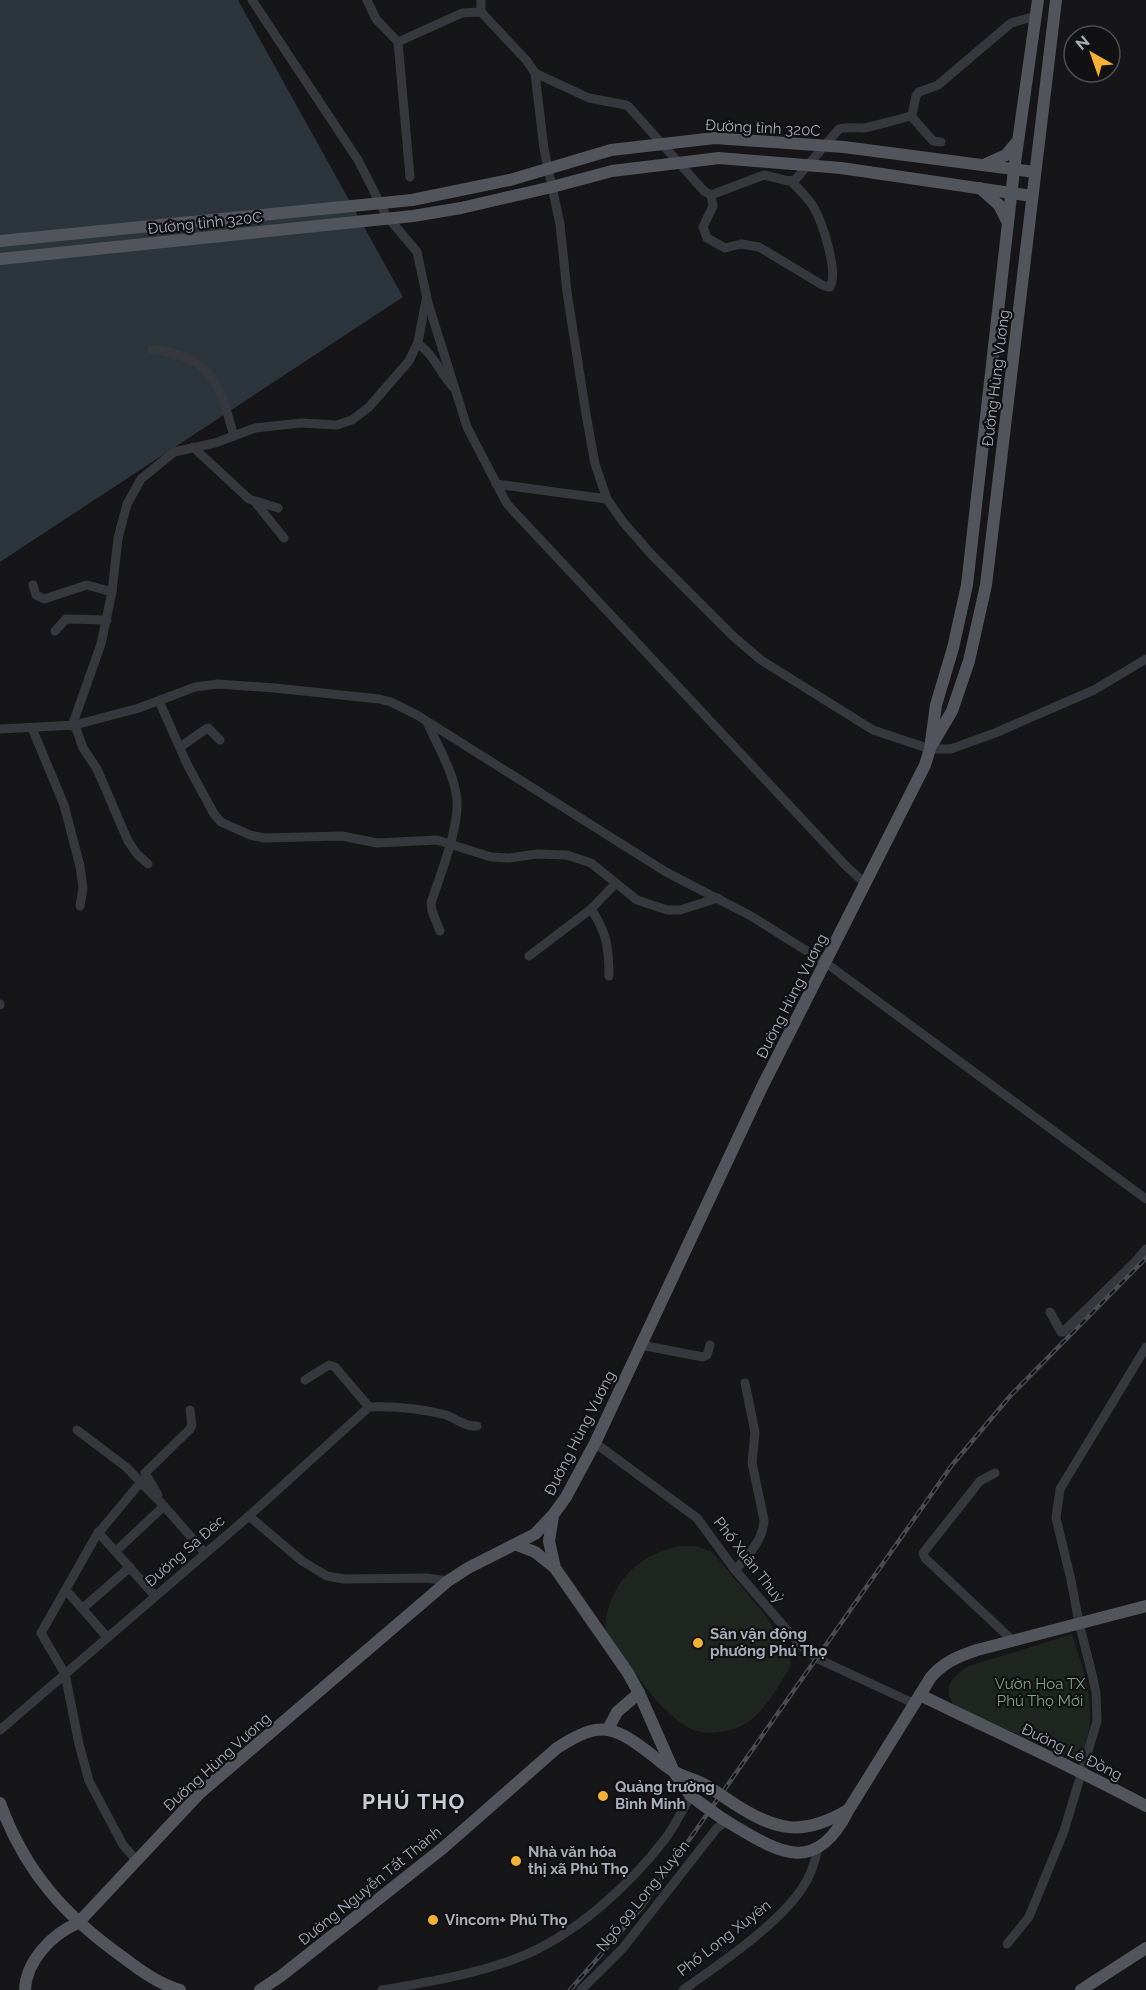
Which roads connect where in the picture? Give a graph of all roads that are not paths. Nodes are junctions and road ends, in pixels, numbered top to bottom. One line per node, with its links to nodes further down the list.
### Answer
1 (252, 0): 28 (street)
2 (367, 0): 8 (street)
3 (481, 0): 6 (street)
4 (1038, 0): 7 (main road, Đường Hùng Vương)
5 (1056, 0): 20 (main road, Đường Hùng Vương)
6 (481, 12): 8 (street); 9 (street)
7 (1036, 16): 10 (street); 11 (main road, Đường Hùng Vương)
8 (398, 42): 21 (street)
9 (535, 73): 13 (street); 18 (street)
10 (911, 116): 12 (street); 14 (street)
11 (1018, 141): 17 (main road); 19 (main road, Đường Hùng Vương)
12 (941, 142)
13 (662, 144): 14 (main road, Đường tỉnh 320C); 15 (street); 18 (main road, Đường tỉnh 320C)
14 (824, 146): 16 (street); 17 (main road, Đường tỉnh 320C)
15 (678, 163): 16 (main road); 23 (main road); 26 (street)
16 (808, 165): 22 (street); 24 (main road)
17 (982, 165): 19 (main road, Đường tỉnh 320C)
18 (548, 169): 23 (street); 28 (main road, Đường tỉnh 320C)
19 (1014, 170): 20 (main road, Đường tỉnh 320C); 25 (main road, Đường Hùng Vương)
20 (1035, 172): 27 (main road, Đường Hùng Vương)
21 (410, 177)
22 (791, 181): 26 (street); 26 (street)
23 (552, 187): 29 (main road, Đường tỉnh 320C); 40 (street)
24 (979, 188): 25 (main road); 30 (main road)
25 (1012, 192): 27 (main road); 30 (main road, Đường Hùng Vương)
26 (711, 195)
27 (1032, 196): 56 (main road, Đường Hùng Vương)
28 (379, 203): 29 (street); 31 (main road, Đường tỉnh 320C)
29 (390, 219): 32 (main road, Đường tỉnh 320C); 33 (street)
30 (1008, 223): 56 (main road, Đường Hùng Vương)
31 (0, 241)
32 (0, 259)
33 (427, 298): 34 (street); 36 (street)
34 (418, 344): 36 (street); 37 (street)
35 (152, 349): 37 (street)
36 (456, 390): 39 (street)
37 (234, 436): 38 (street)
38 (193, 447): 41 (street); 45 (street)
39 (496, 484): 40 (street); 60 (street)
40 (607, 499): 56 (street)
41 (255, 502): 42 (street); 43 (street)
42 (278, 508)
43 (284, 538)
44 (33, 585): 45 (street)
45 (112, 592): 46 (street)
46 (107, 620): 47 (street); 51 (street)
47 (55, 631)
48 (1146, 659): 56 (street)
49 (159, 701): 50 (street); 51 (street); 55 (street)
50 (427, 721): 57 (street); 61 (street)
51 (73, 726): 52 (street); 58 (street)
52 (32, 728): 53 (street); 62 (street)
53 (0, 729)
54 (220, 740): 55 (street)
55 (180, 747): 57 (street)
56 (930, 749): 60 (main road, Đường Hùng Vương)
57 (449, 843): 59 (street); 64 (street)
58 (148, 864)
59 (616, 883): 61 (street); 63 (street)
60 (866, 884): 66 (main road, Đường Hùng Vương)
61 (718, 898): 66 (street)
62 (80, 906)
63 (591, 909): 65 (street); 67 (street)
64 (440, 931)
65 (530, 956)
66 (826, 963): 68 (street); 71 (main road, Đường Hùng Vương)
67 (609, 976)
68 (1146, 1199)
69 (1146, 1249): 70 (street)
70 (1050, 1312)
71 (641, 1345): 72 (street); 80 (main road, Đường Hùng Vương)
72 (710, 1345)
73 (1146, 1347): 98 (street)
74 (305, 1380): 76 (street)
75 (746, 1383): 92 (street)
76 (369, 1407): 78 (street); 85 (street)
77 (190, 1410): 83 (street)
78 (477, 1426)
79 (77, 1430): 82 (street)
80 (595, 1443): 84 (main road, Đường Hùng Vương); 92 (street, Phố Xuân Thuỷ)
81 (995, 1473): 100 (street)
82 (140, 1483): 83 (street); 86 (street)
83 (161, 1503): 88 (street); 89 (street)
84 (553, 1515): 87 (main road, Đường Hùng Vương); 91 (main road)
85 (249, 1516): 89 (street, Đường Sa Đéc); 93 (street, Đường Sa Đéc)
86 (98, 1532): 88 (street); 94 (street)
87 (517, 1545): 91 (main road); 93 (main road, Đường Hùng Vương)
88 (116, 1551): 90 (street)
89 (205, 1553): 95 (street, Đường Sa Đéc)
90 (130, 1567): 95 (street); 97 (street)
91 (555, 1568): 102 (main road)
92 (735, 1570): 103 (street, Phố Xuân Thuỷ)
93 (448, 1581): 114 (main road, Đường Hùng Vương)
94 (66, 1590): 97 (street); 101 (street)
95 (155, 1596): 99 (street, Đường Sa Đéc)
96 (1146, 1606): 98 (main road)
97 (82, 1608): 99 (street)
98 (1079, 1623): 100 (main road); 107 (street)
99 (107, 1637): 101 (street, Đường Sa Đéc)
100 (1012, 1640): 103 (main road)
101 (65, 1674): 105 (street, Đường Sa Đéc); 114 (street)
102 (639, 1693): 104 (main road); 106 (main road)
103 (918, 1700): 107 (main road, Đường Lê Đồng); 111 (main road)
104 (608, 1729): 106 (main road); 120 (main road, Đường Nguyễn Tất Thành)
105 (0, 1730)
106 (674, 1772): 108 (main road); 111 (main road, bridge)
107 (1083, 1772): 110 (main road, Đường Lê Đồng); 116 (street)
108 (695, 1799): 112 (main road, bridge); 121 (street)
109 (0, 1803): 115 (main road)
110 (1146, 1806)
111 (849, 1809): 113 (main road)
112 (725, 1820): 113 (main road); 122 (street, Ngõ 99 Long Xuyên)
113 (818, 1848): 123 (street, Phố Long Xuyên)
114 (137, 1861): 115 (main road, Đường Hùng Vương)
115 (78, 1923): 118 (main road, Đường Hùng Vương); 119 (main road)
116 (1006, 1944)
117 (1146, 1948): 124 (main road)
118 (25, 1990)
119 (180, 1990)
120 (260, 1990)
121 (382, 1990)
122 (581, 1990)
123 (683, 1990)
124 (1081, 1990)

